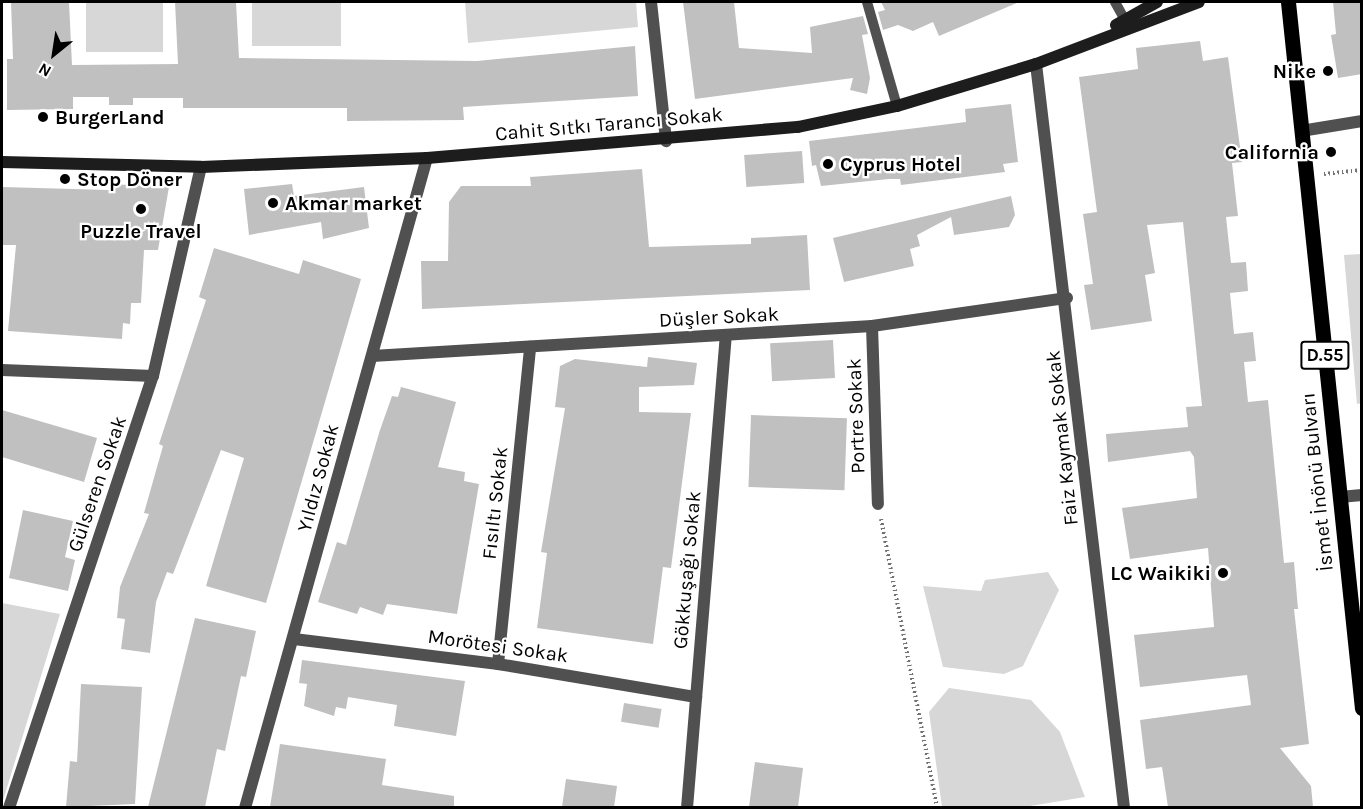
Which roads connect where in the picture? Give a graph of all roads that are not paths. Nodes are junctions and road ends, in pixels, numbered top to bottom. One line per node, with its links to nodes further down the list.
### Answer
1 (651, 2): 13 (street)
2 (867, 2): 10 (lane)
3 (1115, 2): 7 (lane)
4 (1157, 2): 7 (street)
5 (1199, 2): 8 (street, Cahit Sıtkı Tarancı Sokak)
6 (1288, 2): 12 (main road, İsmet İnönü Bulvarı / D.55)
7 (1125, 20): 8 (street)
8 (1089, 41): 9 (street, Cahit Sıtkı Tarancı Sokak)
9 (1036, 64): 10 (street, Cahit Sıtkı Tarancı Sokak); 17 (street, Faiz Kaymak Sokak)
10 (897, 106): 13 (street, Cahit Sıtkı Tarancı Sokak)
11 (1362, 121): 12 (street)
12 (1301, 131): 25 (main road, İsmet İnönü Bulvarı / D.55)
13 (666, 141): 14 (street, Cahit Sıtkı Tarancı Sokak)
14 (427, 158): 16 (street, Cahit Sıtkı Tarancı Sokak); 21 (street, Yıldız Sokak)
15 (2, 162): 16 (street, Cahit Sıtkı Tarancı Sokak)
16 (201, 167): 23 (street, Gülseren Sokak)
17 (1068, 298): 18 (street, Düşler Sokak); 35 (street, Faiz Kaymak Sokak)
18 (872, 326): 19 (street, Düşler Sokak); 26 (street, Portre Sokak)
19 (726, 336): 20 (street, Düşler Sokak); 30 (street, Gökkuşağı Sokak)
20 (531, 347): 21 (street, Düşler Sokak); 28 (street, Fısıltı Sokak)
21 (372, 356): 27 (street, Yıldız Sokak)
22 (2, 370): 23 (street)
23 (153, 376): 32 (street, Gülseren Sokak)
24 (1362, 495): 25 (street)
25 (1340, 497): 29 (main road, İsmet İnönü Bulvarı / D.55)
26 (878, 504)
27 (294, 639): 28 (street, Morötesi Sokak); 33 (street, Yıldız Sokak)
28 (498, 664): 30 (street, Morötesi Sokak)
29 (1360, 679): 31 (main road, İsmet İnönü Bulvarı / D.55)
30 (696, 697): 34 (street, Gökkuşağı Sokak)
31 (1362, 708)
32 (9, 807)
33 (245, 807)
34 (687, 807)
35 (1124, 807)

